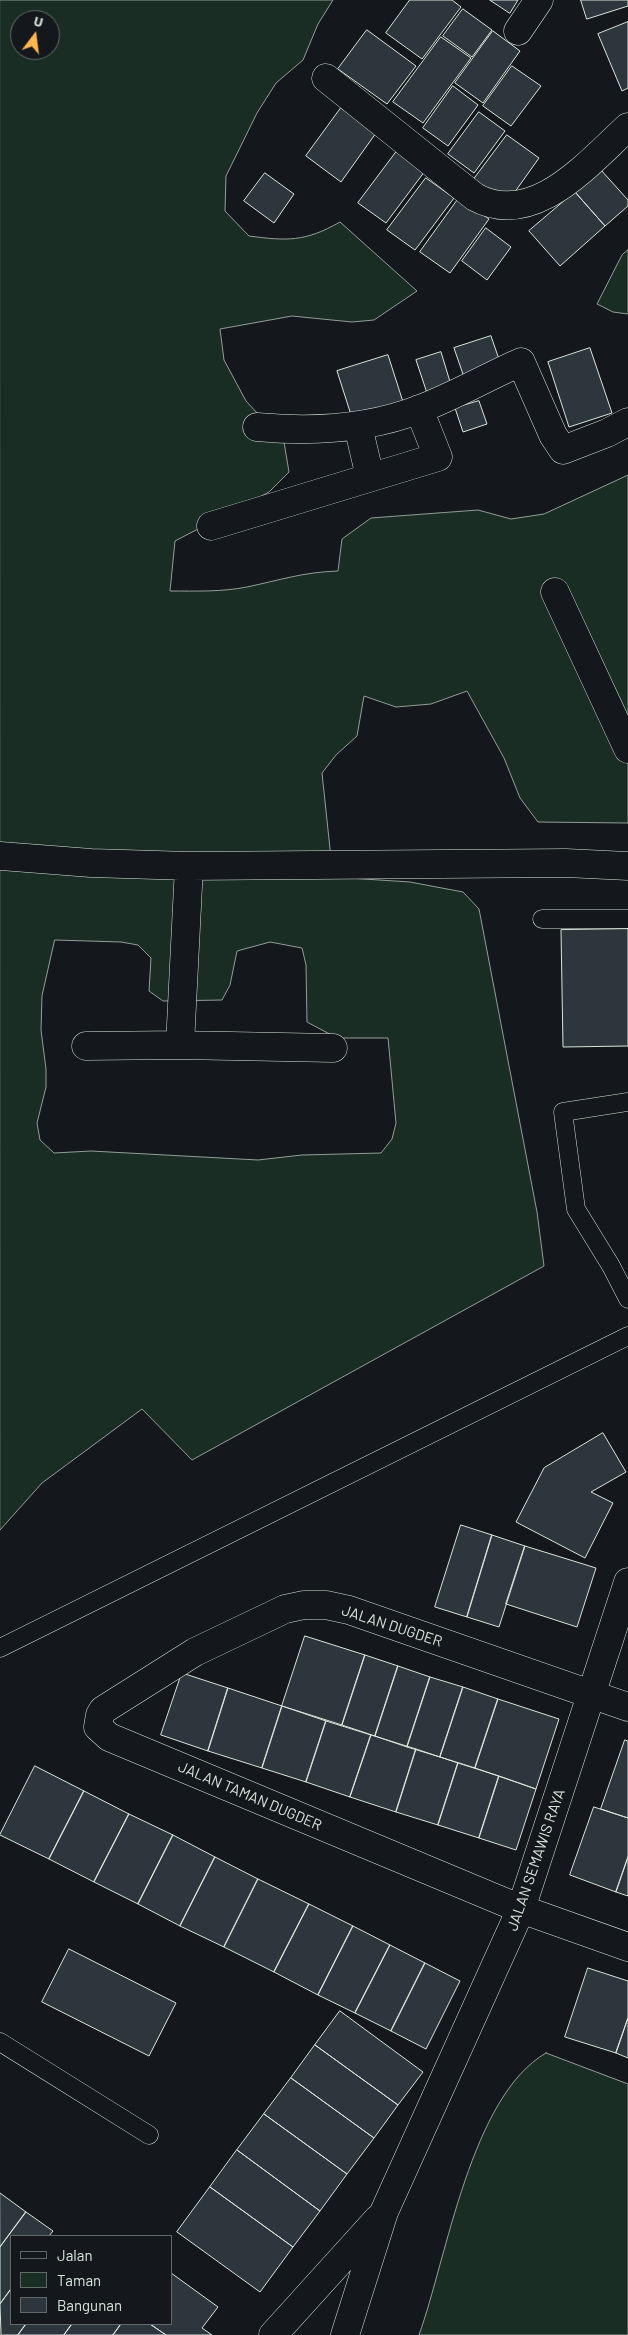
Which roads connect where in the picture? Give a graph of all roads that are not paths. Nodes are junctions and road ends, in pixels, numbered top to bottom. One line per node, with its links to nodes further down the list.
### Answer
1 (539, 0): 2 (street)
2 (518, 31)
3 (326, 78): 4 (street)
4 (628, 127)
5 (419, 409): 6 (street); 7 (street); 9 (street)
6 (628, 422)
7 (358, 426): 8 (street); 9 (street)
8 (257, 428)
9 (370, 477): 10 (street)
10 (211, 526)
11 (555, 592): 12 (street)
12 (628, 749)
13 (0, 856): 14 (street)
14 (189, 866): 15 (street); 18 (street)
15 (628, 866)
16 (542, 919): 17 (lane)
17 (628, 919)
18 (180, 1045): 19 (street); 20 (street)
19 (86, 1046)
20 (333, 1048)
21 (628, 1102): 22 (lane)
22 (628, 1299)
23 (628, 1336): 25 (lane)
24 (628, 1582): 27 (street, JALAN SEMAWIS RAYA)
25 (0, 1648)
26 (195, 1652): 27 (street, JALAN DUGDER); 29 (street, JALAN TAMAN DUGDER)
27 (592, 1694): 28 (street, JALAN DUGDER); 29 (street, JALAN SEMAWIS RAYA)
28 (628, 1707)
29 (521, 1910): 30 (street, JALAN TAMAN DUGDER); 33 (street, JALAN SEMAWIS RAYA)
30 (628, 1947)
31 (0, 2042): 32 (lane)
32 (149, 2135)
33 (384, 2212): 34 (street, JALAN SEMAWIS RAYA); 35 (street, JALAN SEMAWIS RAYA)
34 (273, 2335)
35 (345, 2335)

